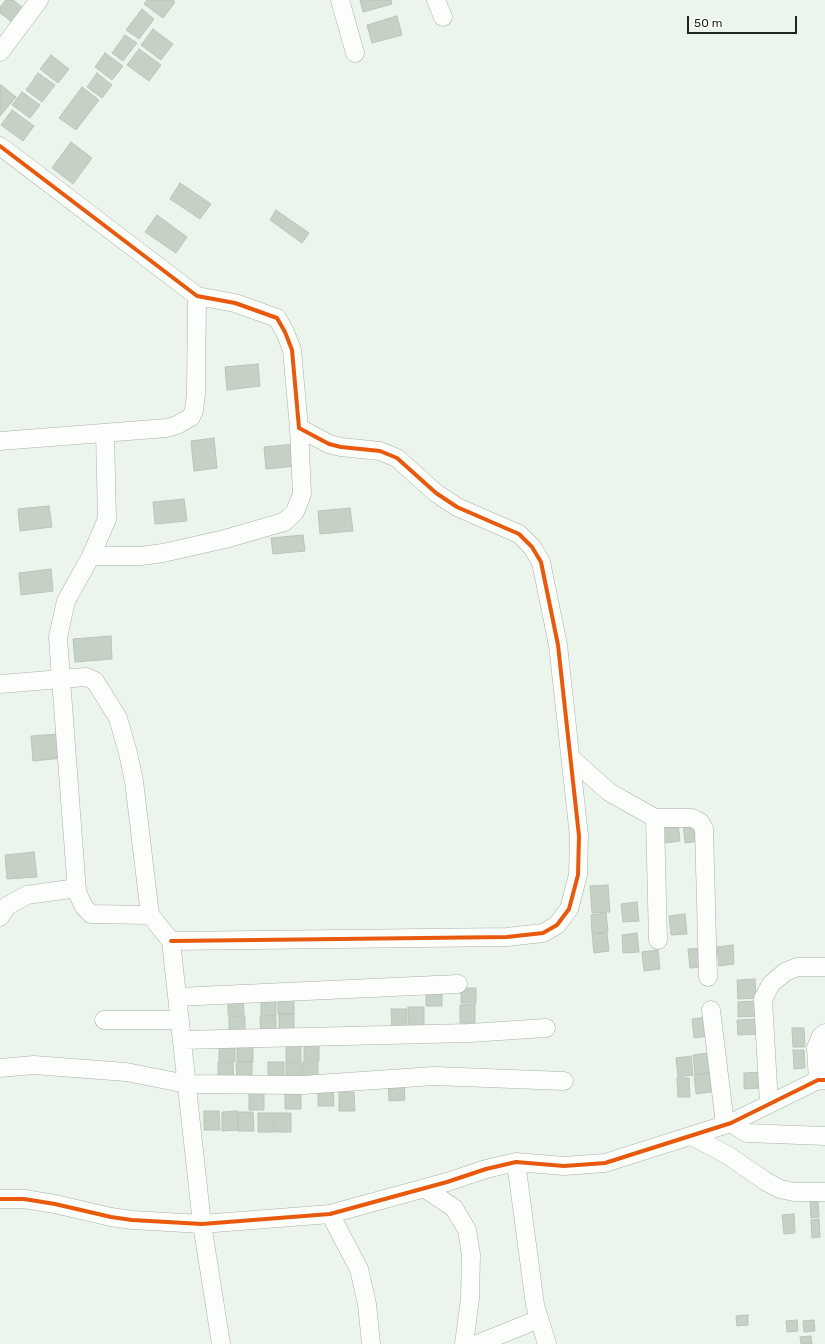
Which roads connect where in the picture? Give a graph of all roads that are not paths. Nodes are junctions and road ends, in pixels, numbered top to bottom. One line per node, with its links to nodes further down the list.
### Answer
1 (39, 0): 5 (street)
2 (340, 0): 6 (street)
3 (436, 0): 4 (street)
4 (443, 17)
5 (0, 52)
6 (355, 53)
7 (0, 146): 8 (street)
8 (197, 296): 9 (street); 10 (street)
9 (299, 428): 12 (street); 15 (street)
10 (105, 433): 11 (street); 12 (street)
11 (0, 441)
12 (91, 556): 13 (street)
13 (61, 679): 14 (street); 17 (street); 18 (street)
14 (0, 684)
15 (571, 758): 16 (street); 21 (street)
16 (655, 818): 20 (street); 23 (street)
17 (77, 888): 18 (street); 19 (street)
18 (150, 915): 21 (street)
19 (0, 917)
20 (658, 940)
21 (171, 941): 25 (street)
22 (825, 967): 36 (street)
23 (708, 978)
24 (458, 984): 25 (street)
25 (177, 997): 28 (street)
26 (711, 1010): 37 (street)
27 (104, 1020): 28 (street)
28 (180, 1020): 31 (street)
29 (546, 1028): 31 (street)
30 (825, 1033): 33 (street)
31 (182, 1040): 35 (street)
32 (0, 1068): 35 (street)
33 (822, 1080): 36 (street)
34 (564, 1081): 35 (street)
35 (187, 1084): 45 (street)
36 (768, 1104): 37 (street)
37 (728, 1124): 38 (street); 39 (street)
38 (692, 1136): 40 (street); 42 (street)
39 (825, 1136)
40 (516, 1162): 41 (street); 46 (street)
41 (424, 1188): 44 (street); 49 (street)
42 (825, 1192)
43 (0, 1199): 45 (street)
44 (330, 1214): 45 (street); 48 (street)
45 (202, 1224): 47 (street)
46 (539, 1319): 50 (street); 51 (street)
47 (221, 1344)
48 (371, 1344)
49 (464, 1344)
50 (477, 1344)
51 (547, 1344)

